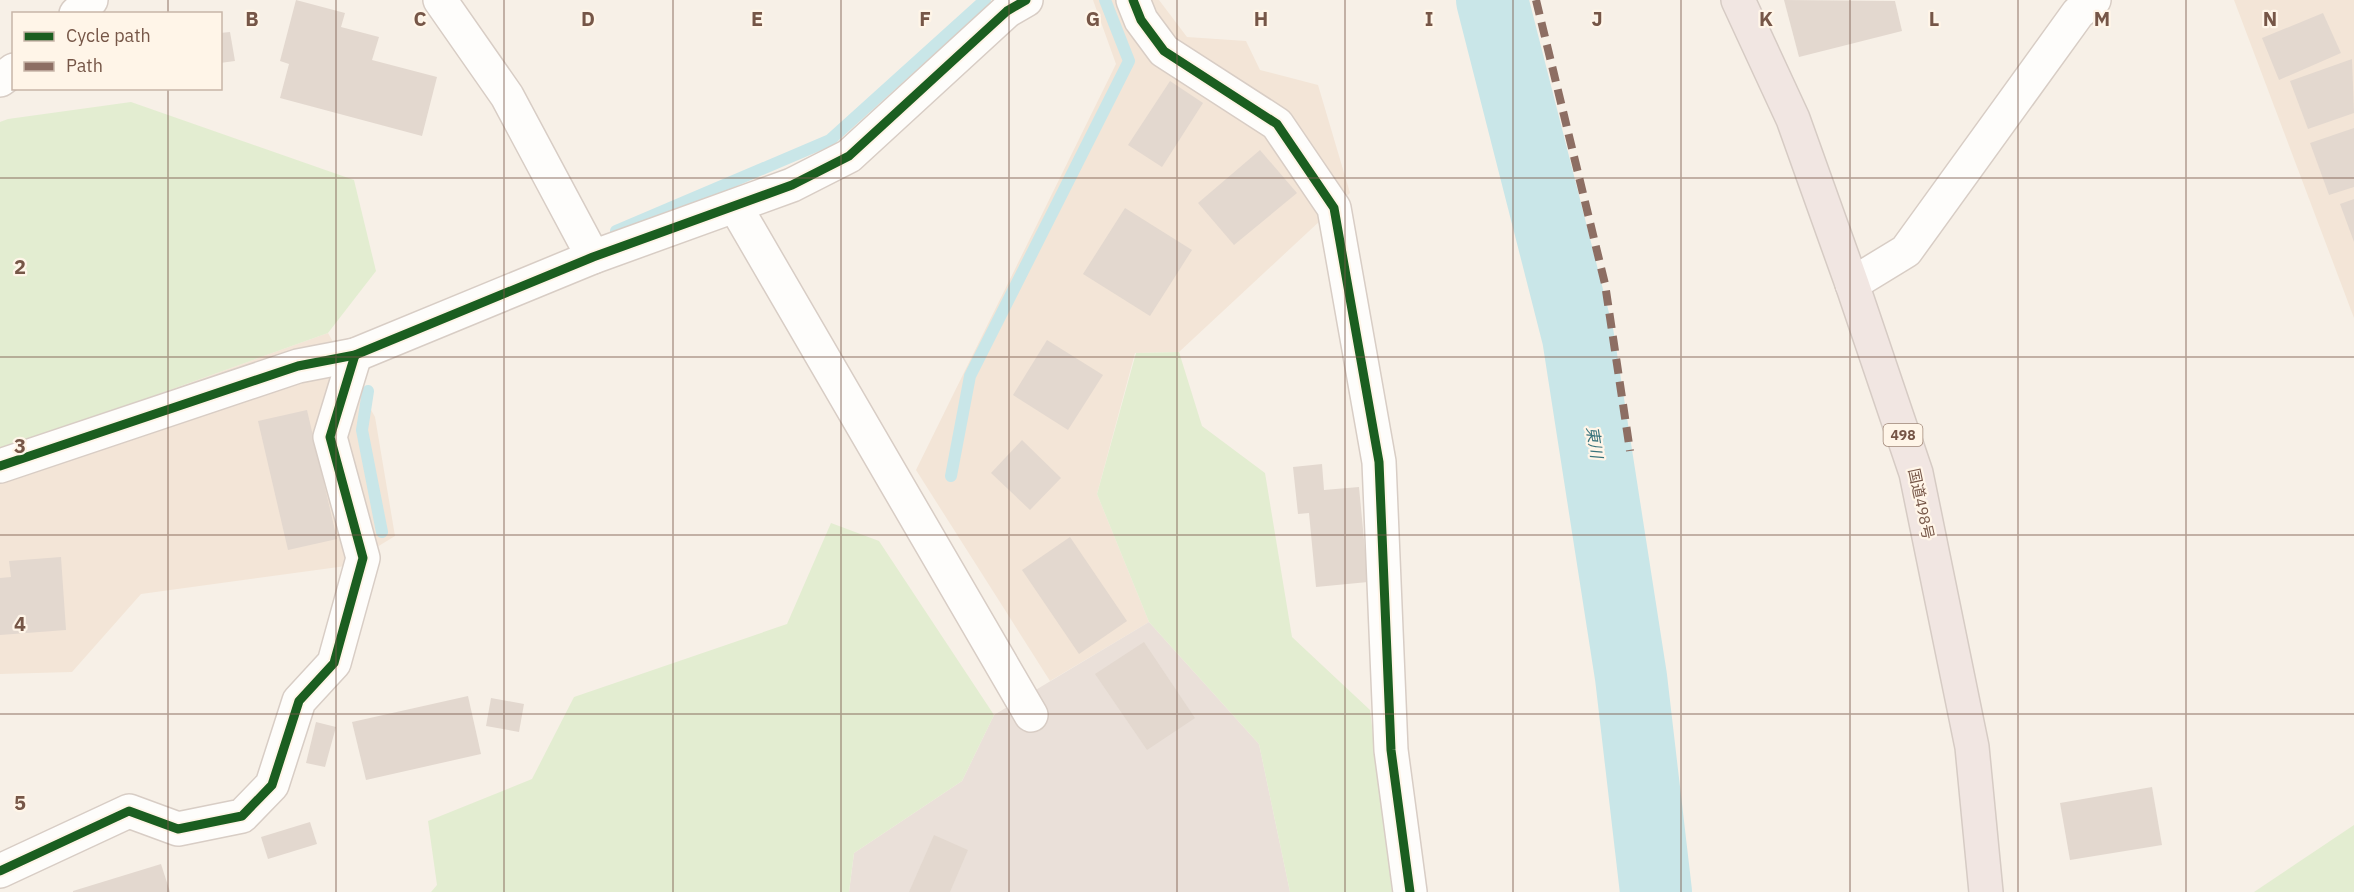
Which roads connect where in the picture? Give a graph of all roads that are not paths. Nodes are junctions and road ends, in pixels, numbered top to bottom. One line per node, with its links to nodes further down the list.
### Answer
1 (92, 0): 7 (street)
2 (440, 0): 9 (street)
3 (1026, 0): 8 (street)
4 (1133, 0): 15 (street)
5 (1738, 0): 10 (highway, 国道498号 / 498)
6 (2094, 0): 10 (street)
7 (78, 12)
8 (735, 206): 9 (street); 13 (street)
9 (593, 257): 11 (street)
10 (1852, 284): 16 (highway, 国道498号 / 498)
11 (355, 355): 12 (street); 14 (street)
12 (0, 466)
13 (1031, 715)
14 (0, 871)
15 (1410, 892)
16 (1986, 892)

